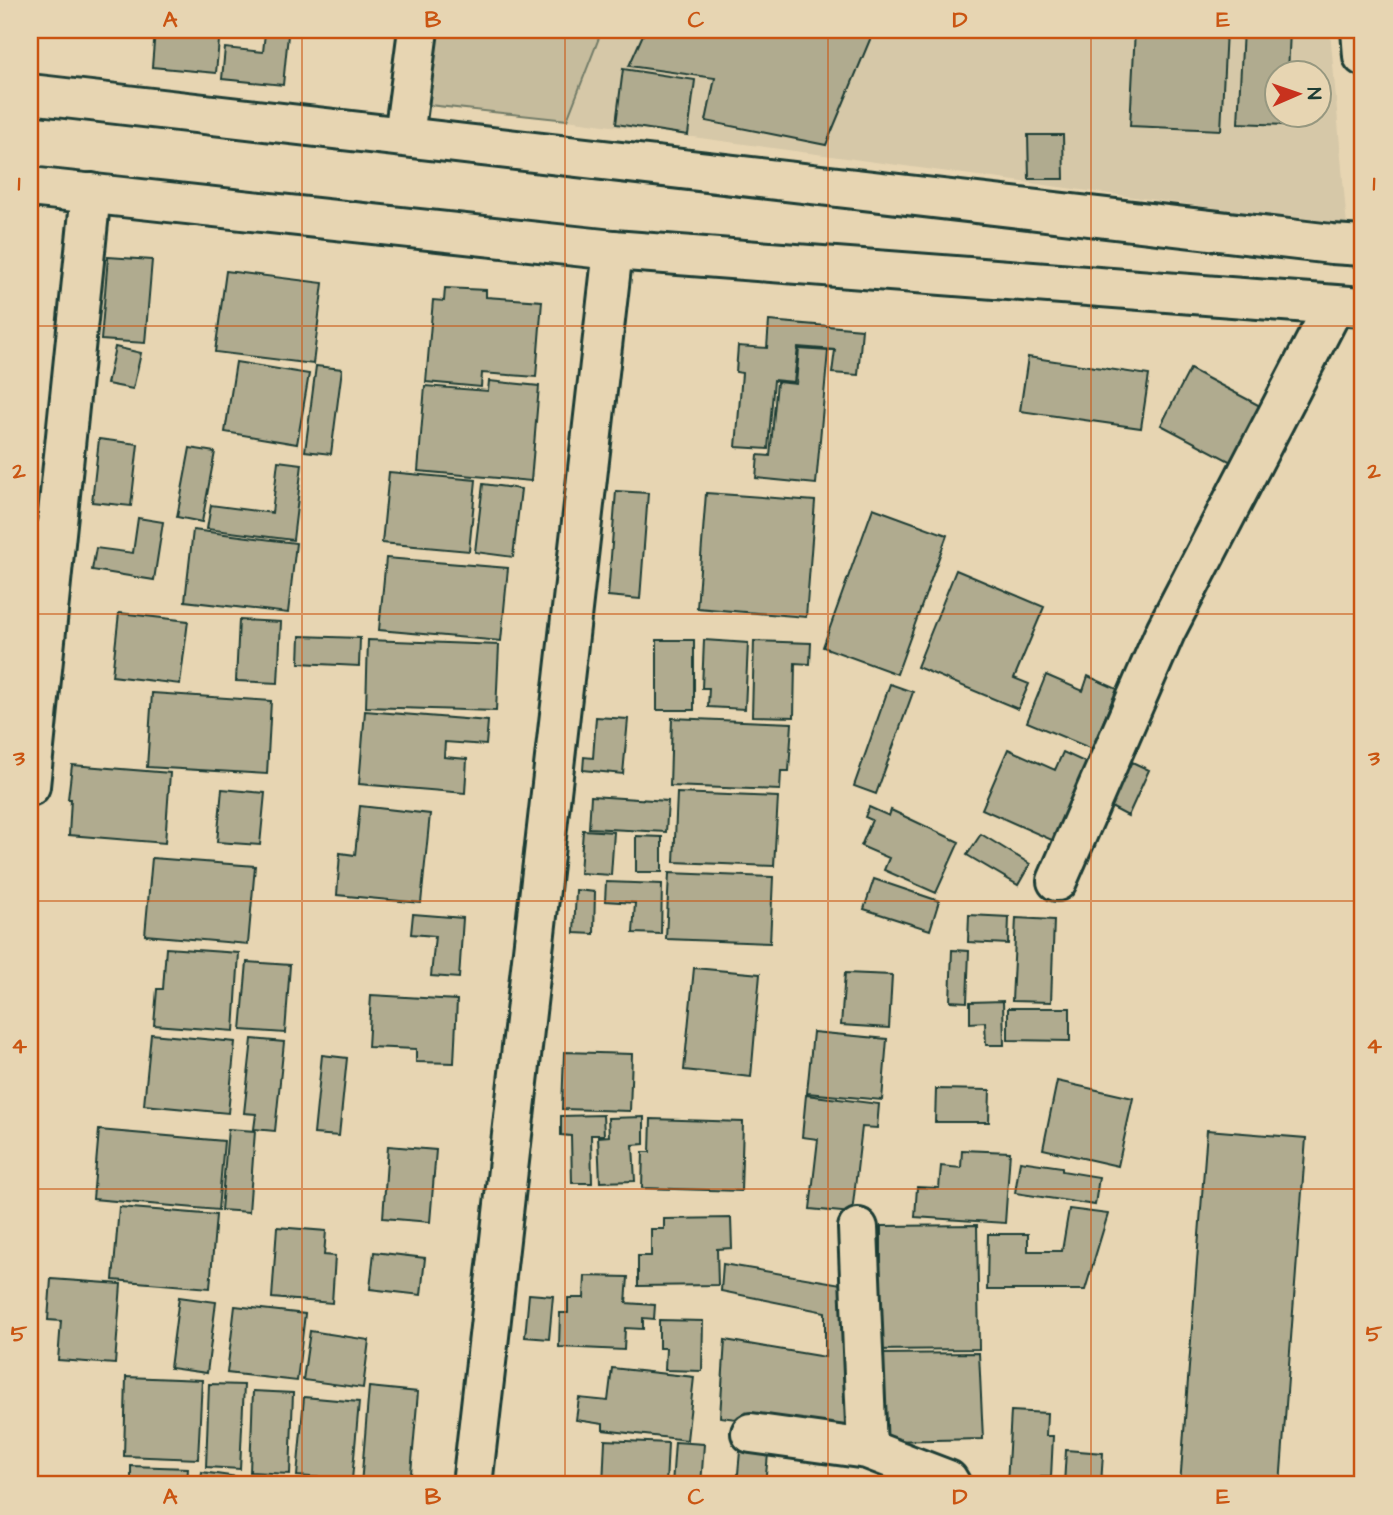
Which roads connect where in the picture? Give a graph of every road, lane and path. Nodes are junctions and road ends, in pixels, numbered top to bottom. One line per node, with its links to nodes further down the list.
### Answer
1 (418, 30): 5 (street)
2 (1361, 30): 3 (street)
3 (1363, 56)
4 (30, 94): 5 (street)
5 (404, 136): 8 (street)
6 (30, 187): 7 (street)
7 (91, 193): 9 (street); 11 (street)
8 (1363, 246)
9 (612, 250): 10 (street); 16 (street)
10 (1348, 306): 12 (street)
11 (30, 786)
12 (1057, 881)
13 (858, 1228): 15 (street)
14 (751, 1433): 15 (street)
15 (867, 1449): 17 (street)
16 (472, 1485)
17 (951, 1485)

